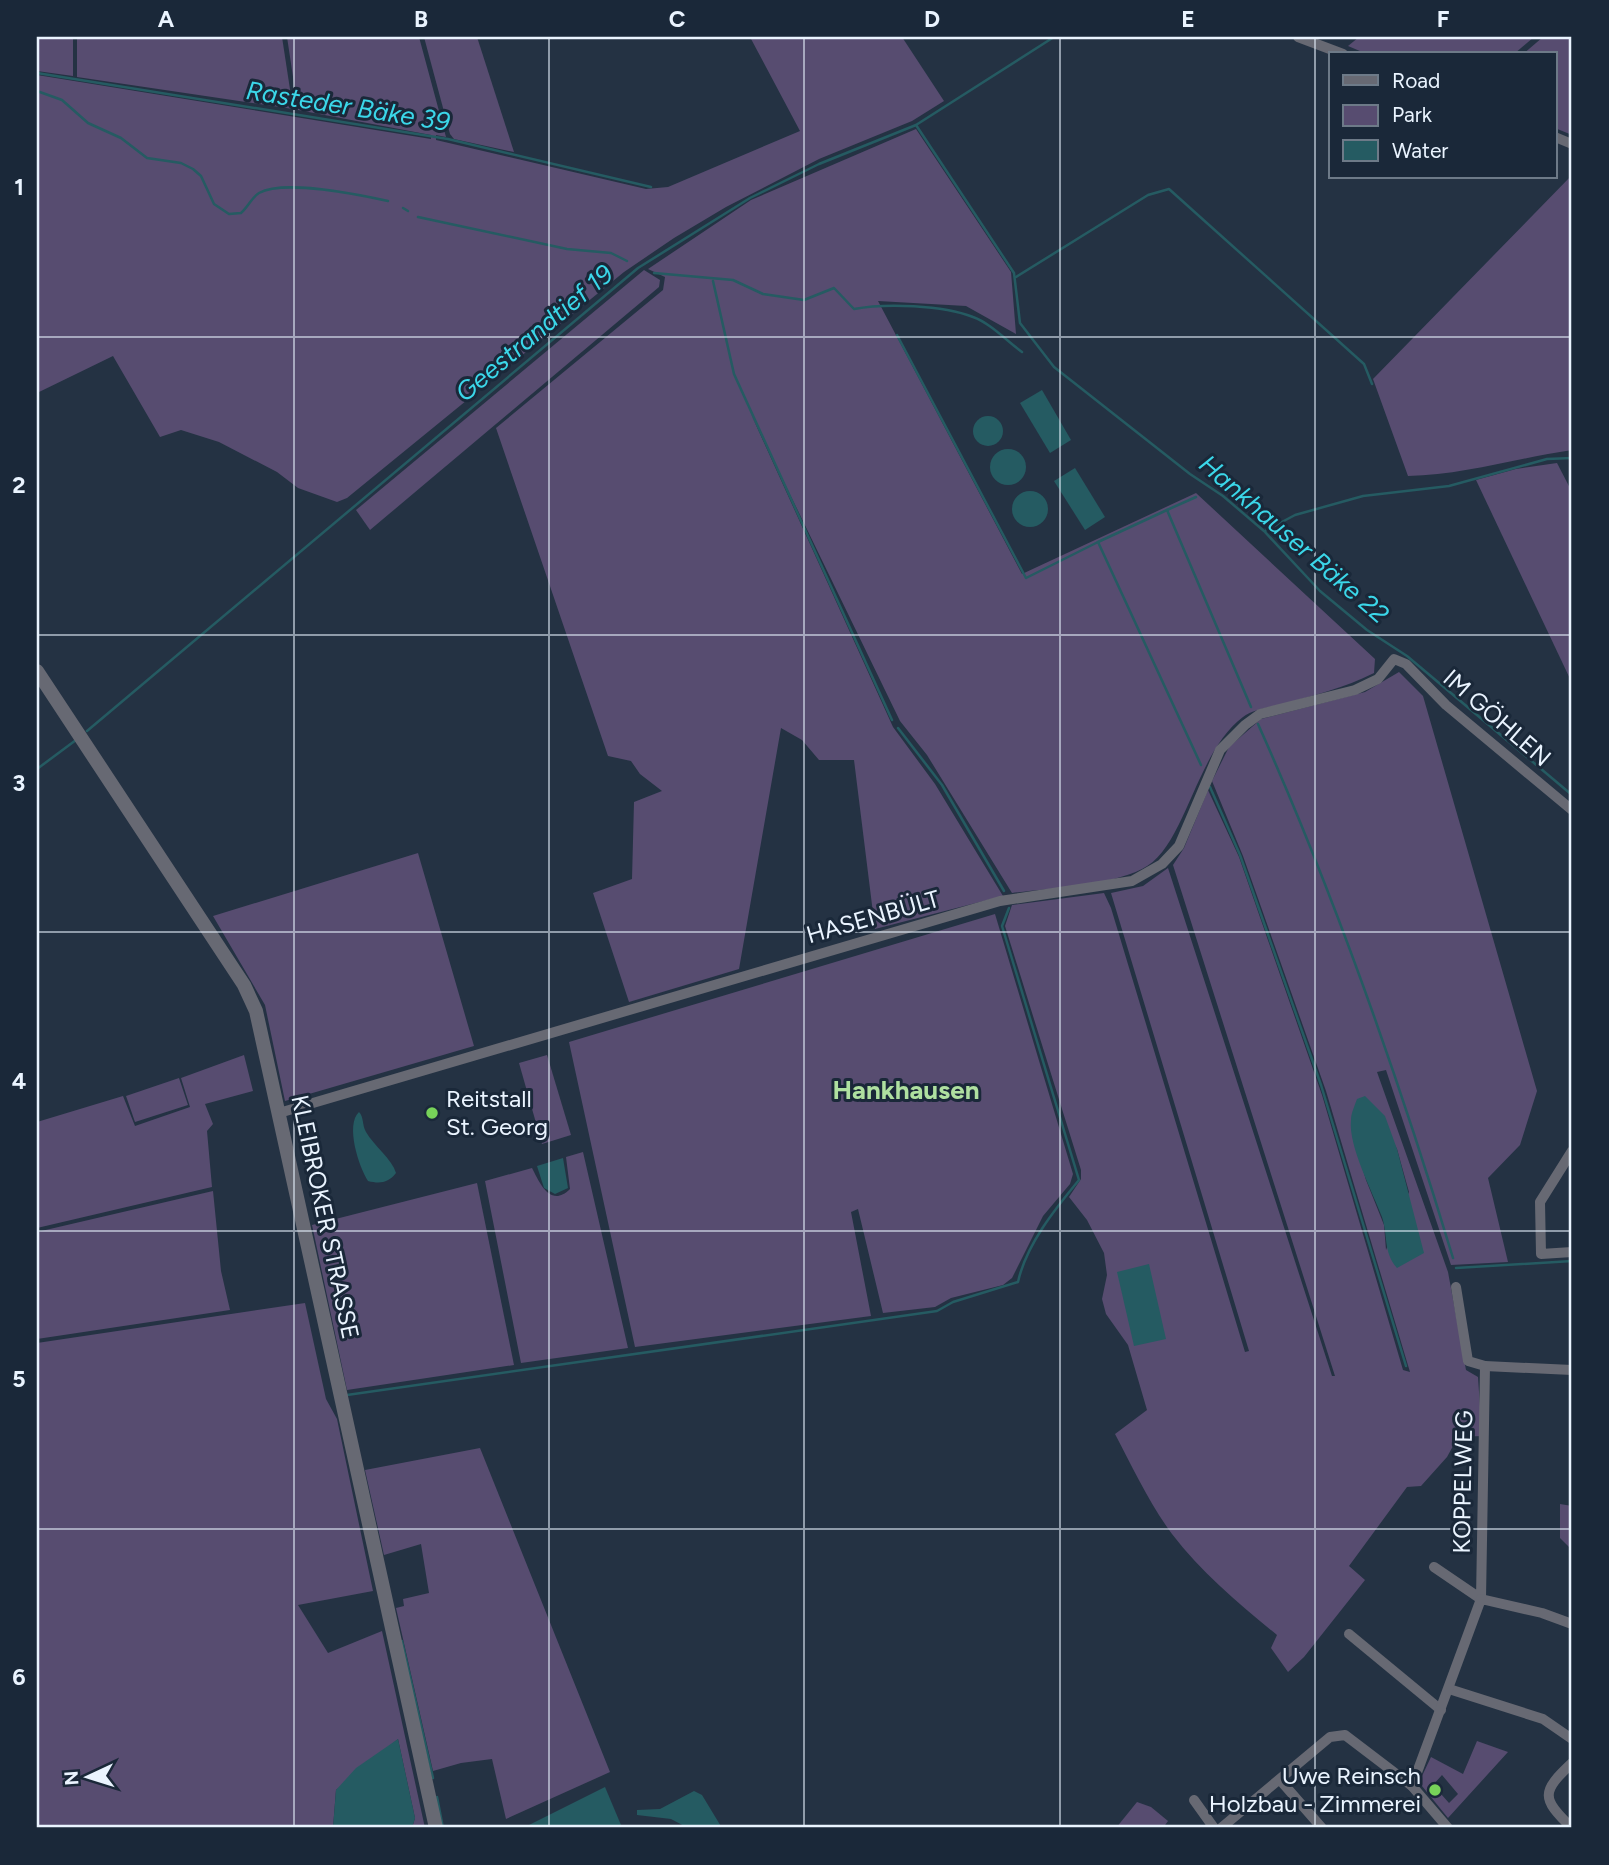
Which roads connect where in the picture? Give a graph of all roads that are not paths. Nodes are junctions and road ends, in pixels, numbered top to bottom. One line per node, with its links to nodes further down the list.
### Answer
1 (1298, 37): 2 (street)
2 (1338, 52)
3 (1394, 659): 5 (street, IM GÖHLEN); 6 (street, HASENBÜLT)
4 (37, 671): 6 (street, KLEIBROKER STRASSE)
5 (1572, 810)
6 (279, 1112): 23 (street, KLEIBROKER STRASSE)
7 (1572, 1151): 8 (street)
8 (1572, 1252)
9 (1456, 1287): 10 (street)
10 (1485, 1366): 11 (street); 13 (street, KOPPELWEG)
11 (1572, 1370)
12 (1434, 1567): 13 (street)
13 (1481, 1599): 14 (street); 16 (street, KOPPELWEG)
14 (1572, 1624)
15 (1349, 1634): 17 (street)
16 (1449, 1689): 17 (street, KOPPELWEG); 18 (street)
17 (1441, 1710): 21 (street, KOPPELWEG)
18 (1572, 1740)
19 (1572, 1763): 28 (street)
20 (1280, 1780): 21 (street); 25 (street); 26 (street)
21 (1412, 1787): 27 (street)
22 (1194, 1800): 24 (street)
23 (436, 1828)
24 (1214, 1828)
25 (1222, 1828)
26 (1322, 1828)
27 (1448, 1828)
28 (1572, 1828)

